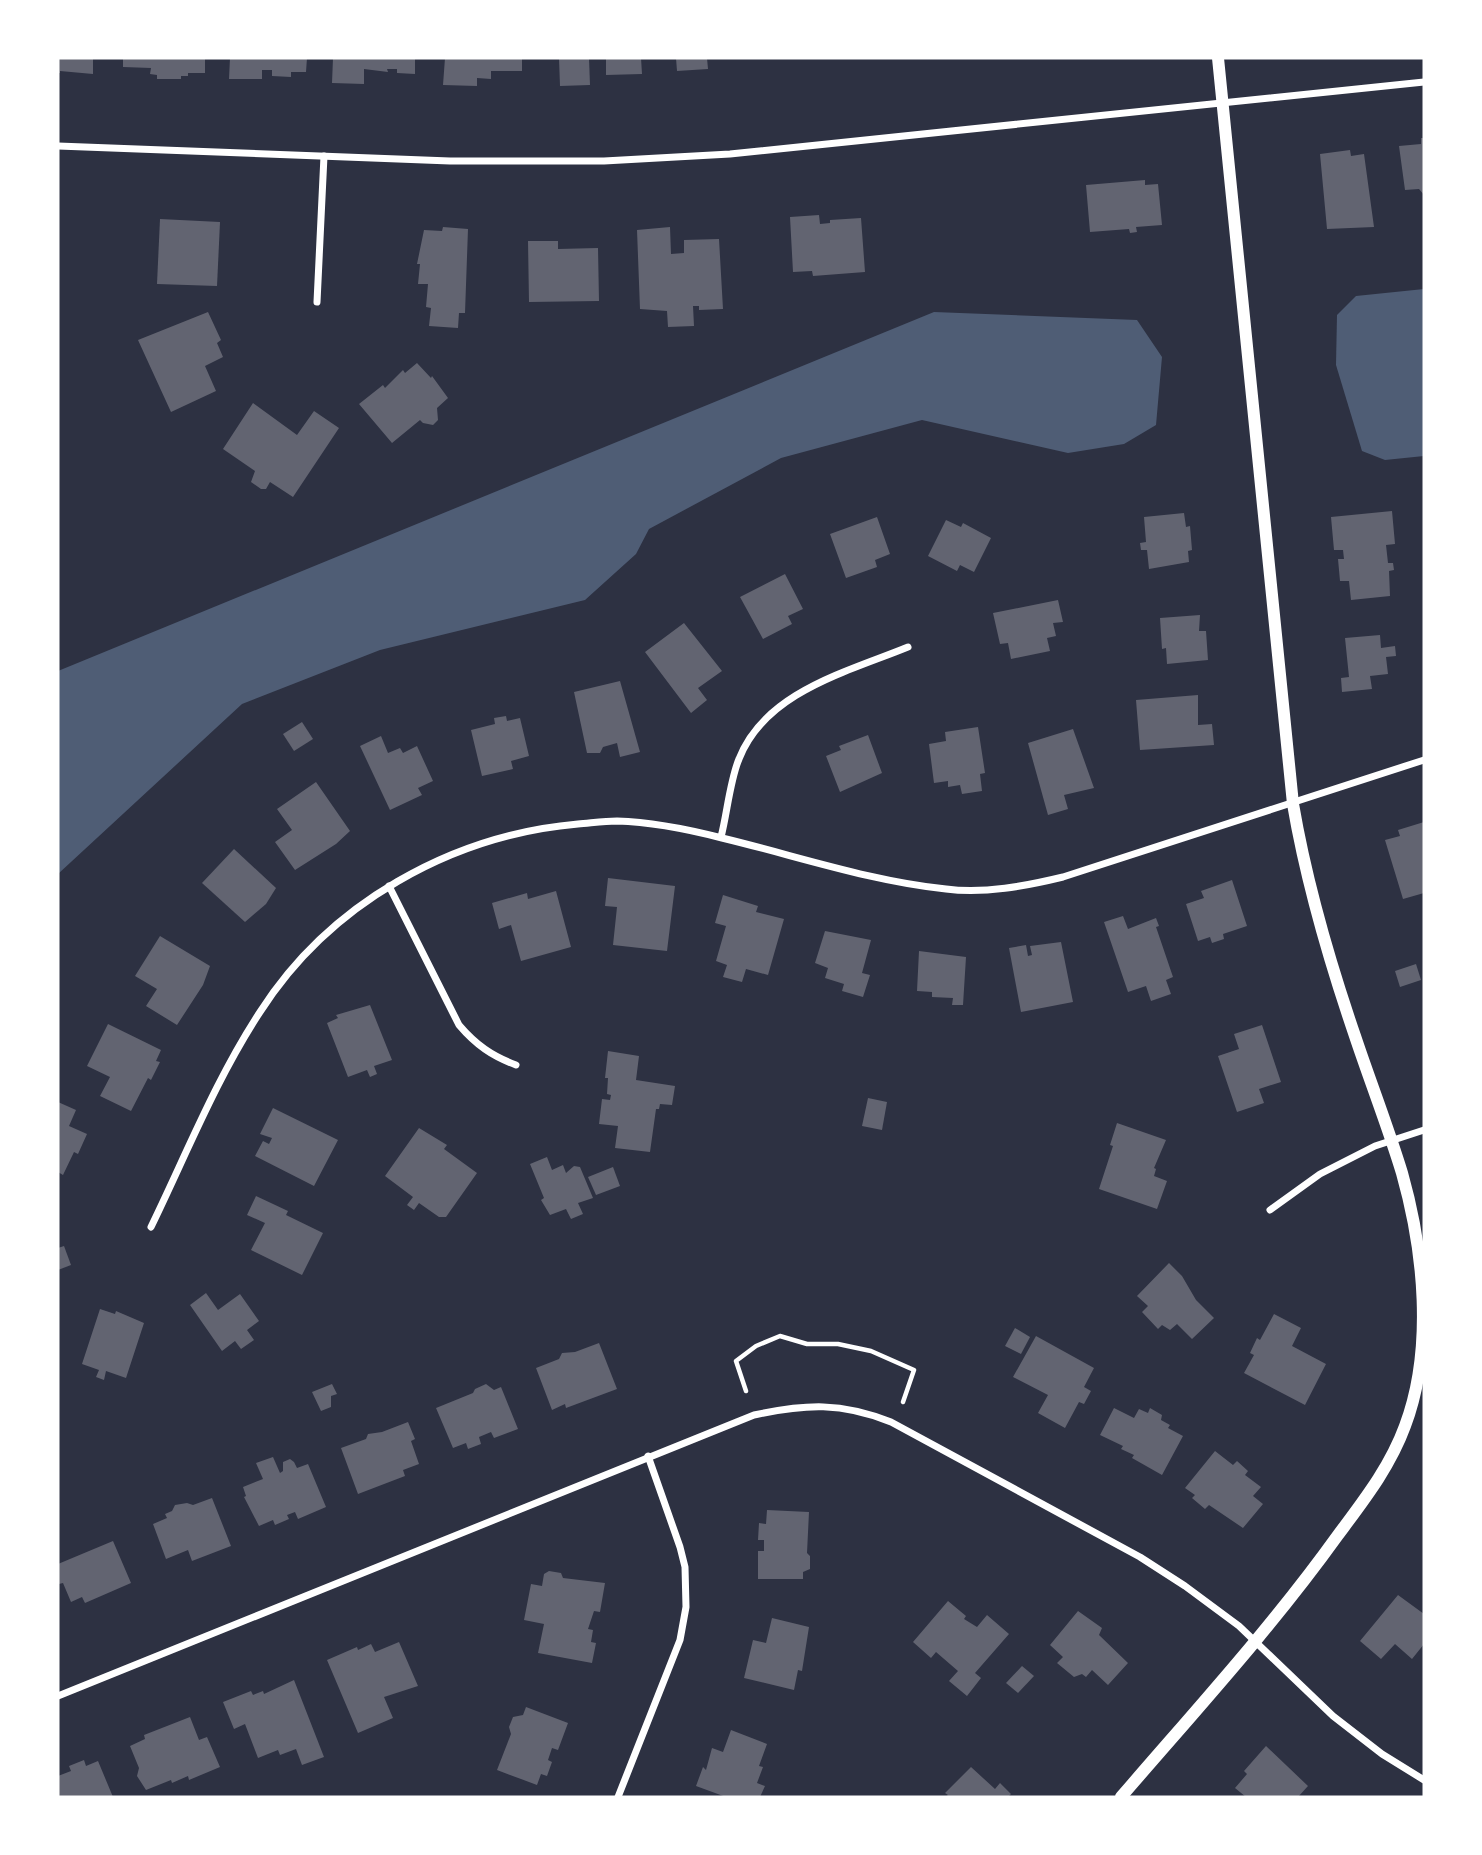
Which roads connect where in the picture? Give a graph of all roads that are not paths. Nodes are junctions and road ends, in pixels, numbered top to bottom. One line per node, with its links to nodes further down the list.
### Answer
1 (1217, 58): 3 (street)
2 (1424, 82): 3 (street)
3 (1223, 103): 5 (street); 9 (street)
4 (58, 146): 5 (street)
5 (324, 156): 6 (street)
6 (317, 302)
7 (908, 648): 10 (street)
8 (1424, 760): 9 (street)
9 (1293, 804): 10 (street); 14 (street)
10 (722, 837): 11 (street)
11 (389, 886): 12 (street); 16 (street)
12 (516, 1065)
13 (1424, 1130): 14 (street)
14 (1390, 1140): 15 (street); 18 (street)
15 (1270, 1210)
16 (152, 1227)
17 (648, 1456): 18 (street); 19 (street); 21 (street)
18 (1255, 1641): 20 (street); 22 (street)
19 (58, 1696)
20 (1424, 1780)
21 (618, 1797)
22 (1121, 1797)

